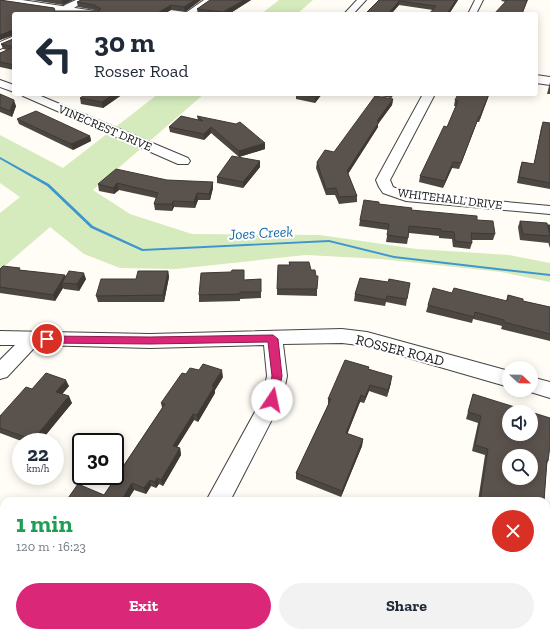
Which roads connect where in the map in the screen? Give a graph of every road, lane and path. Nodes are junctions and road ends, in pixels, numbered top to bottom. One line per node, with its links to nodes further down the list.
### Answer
1 (2, 0): 6 (street)
2 (82, 0): 6 (street)
3 (210, 0): 7 (street)
4 (362, 0): 8 (street)
5 (479, 0): 9 (street)
6 (62, 12)
7 (191, 12)
8 (350, 12)
9 (473, 12)
10 (12, 40): 11 (street)
11 (0, 46)
12 (538, 79): 13 (street)
13 (550, 81)
14 (0, 83): 15 (street)
15 (12, 88)
16 (32, 96): 19 (street, VINECREST DRIVE)
17 (56, 96): 19 (street)
18 (427, 96): 21 (street, WHITEHALL DRIVE)
19 (43, 101): 20 (street, VINECREST DRIVE)
20 (183, 161)
21 (550, 210)
22 (0, 338): 23 (street, ROSSER ROAD)
23 (32, 339): 24 (street, ROSSER ROAD); 25 (street)
24 (273, 339): 26 (street, ROSSER ROAD); 29 (street)
25 (0, 372)
26 (502, 376)
27 (538, 387): 28 (street)
28 (550, 390)
29 (220, 497)

